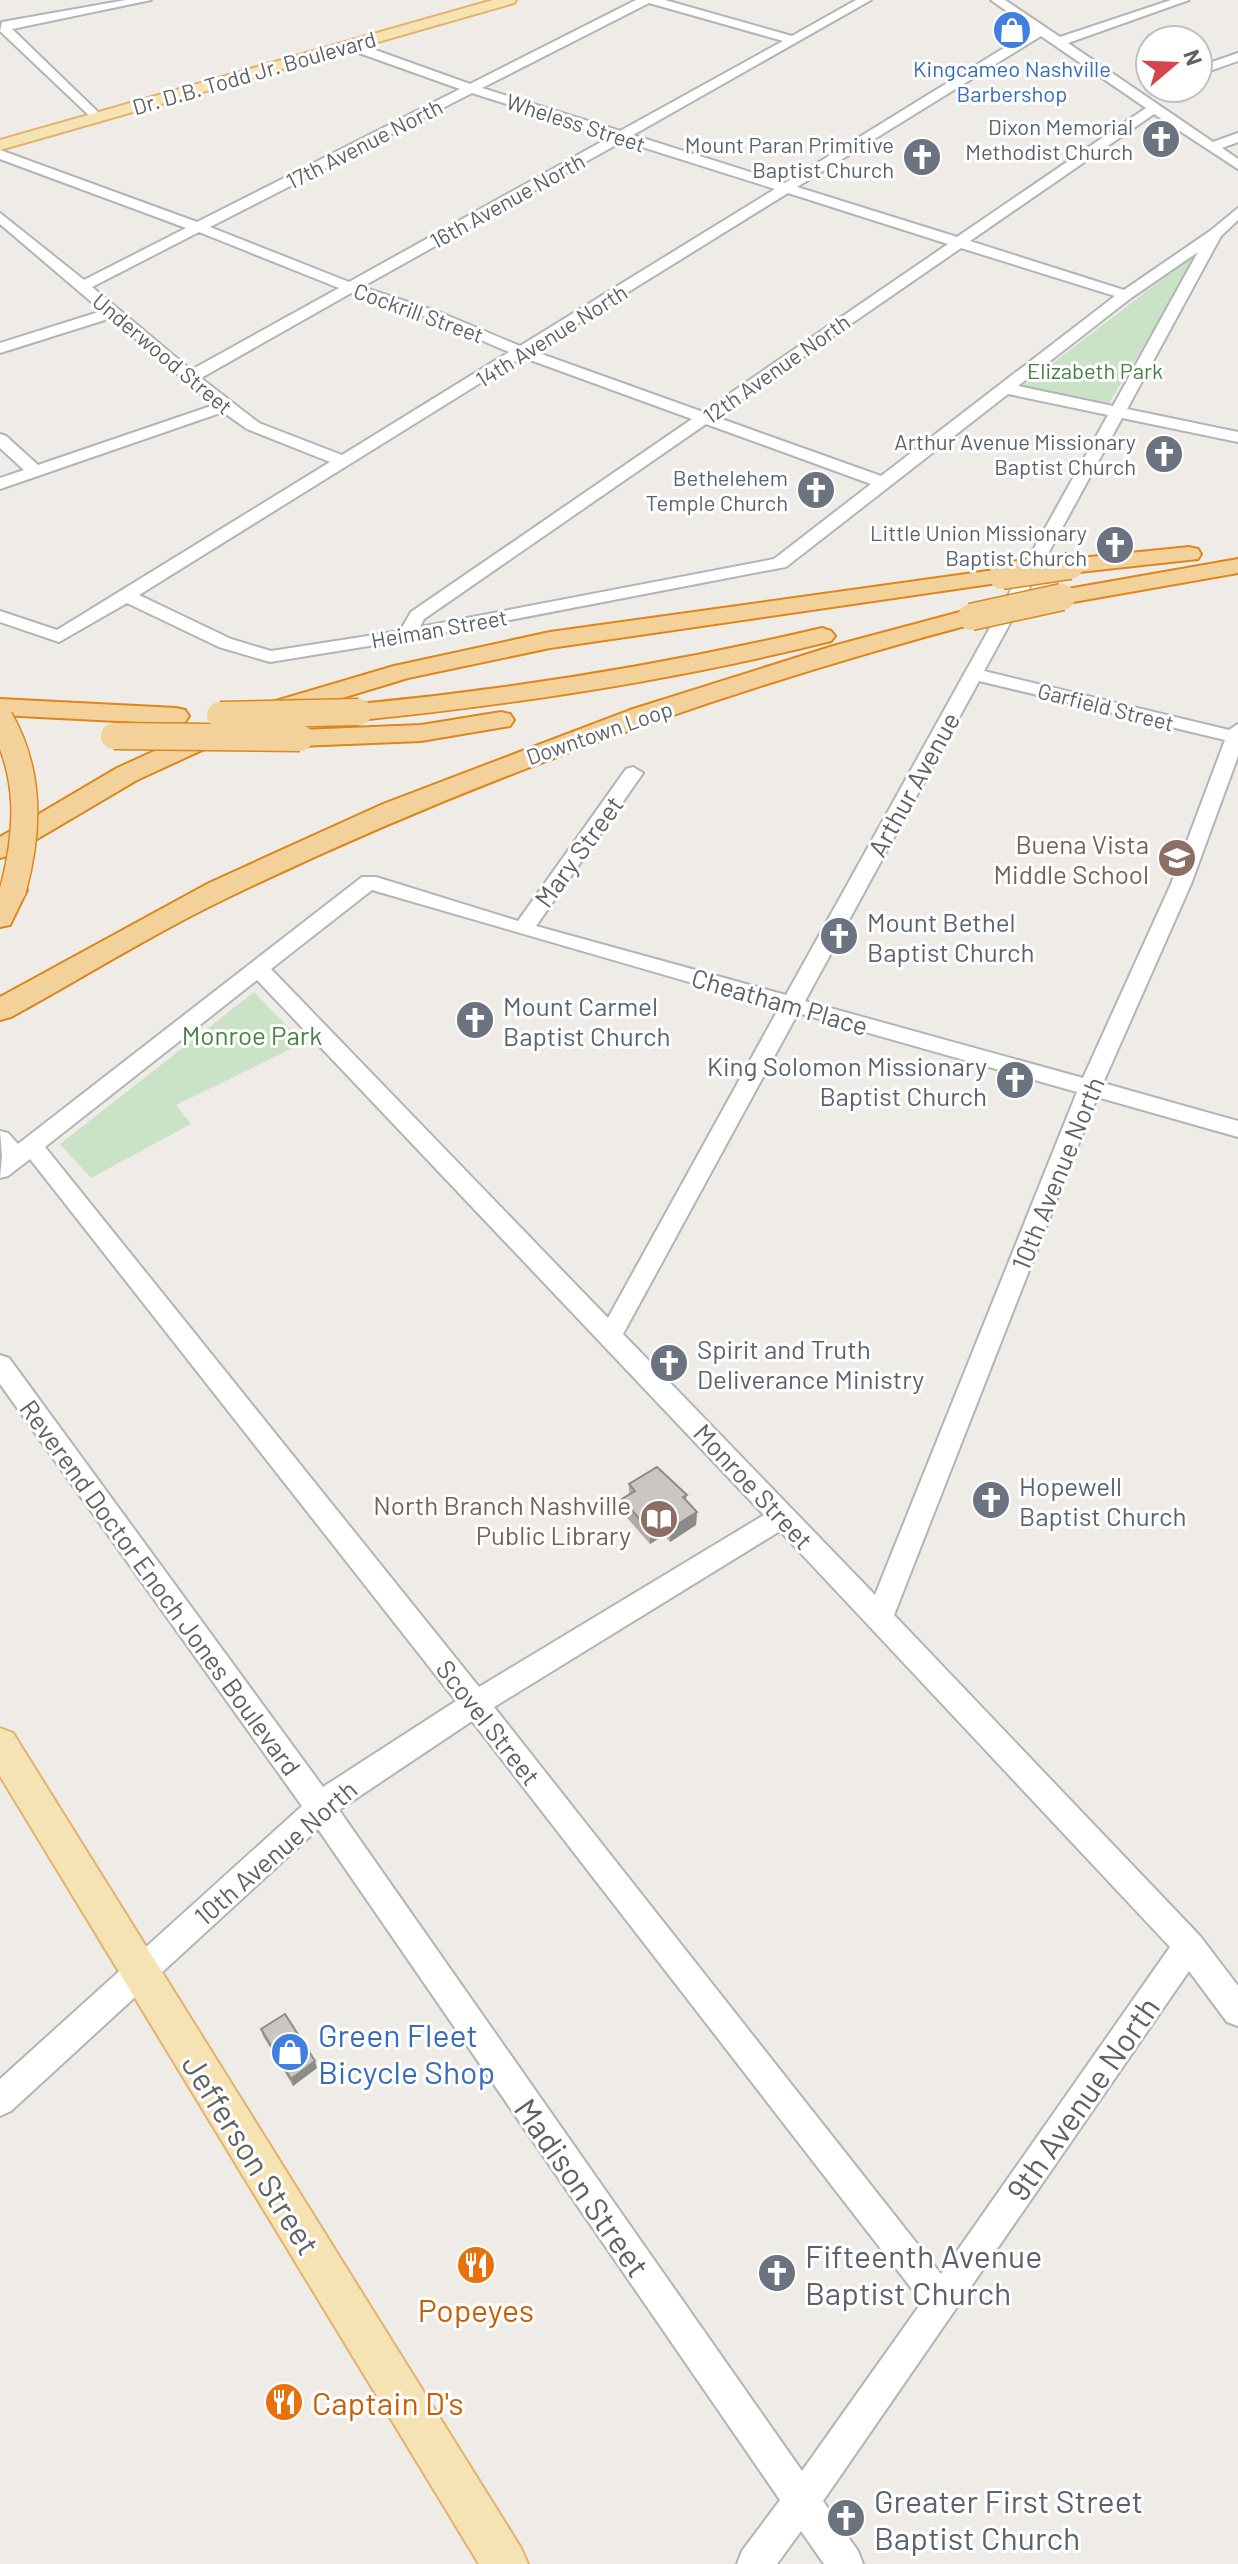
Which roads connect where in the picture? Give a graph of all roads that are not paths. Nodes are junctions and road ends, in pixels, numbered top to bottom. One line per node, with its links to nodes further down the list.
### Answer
1 (145, 0): 8 (street)
2 (507, 0): 13 (main road, Dr. D.B. Todd Jr. Boulevard)
3 (645, 0): 16 (street, 17th Avenue North)
4 (652, 0): 11 (street)
5 (865, 0): 11 (street, 16th Avenue North)
6 (997, 0): 10 (street)
7 (1183, 0): 12 (street)
8 (117, 2): 9 (street)
9 (1, 27): 20 (street)
10 (1042, 30): 12 (street); 27 (street, 14th Avenue North)
11 (793, 40): 21 (street, 16th Avenue North)
12 (1058, 42): 17 (street)
13 (349, 45): 16 (street, Wheless Street); 20 (main road, Dr. D.B. Todd Jr. Boulevard)
14 (1238, 57): 15 (street)
15 (1214, 65)
16 (472, 89): 21 (street, Wheless Street); 30 (street, 17th Avenue North)
17 (1134, 93)
18 (1149, 104): 19 (street)
19 (1154, 108): 24 (street); 32 (street, 12th Avenue North)
20 (96, 118): 23 (main road, Dr. D.B. Todd Jr. Boulevard)
21 (620, 136): 27 (street, Wheless Street); 36 (street, 16th Avenue North)
22 (1238, 137): 24 (street)
23 (0, 145)
24 (1212, 147): 26 (street)
25 (0, 154): 30 (street, Cockrill Street)
26 (1238, 165)
27 (787, 190): 32 (street, Wheless Street); 40 (street, 14th Avenue North)
28 (1238, 212): 31 (street)
29 (0, 217): 35 (street, Underwood Street)
30 (196, 227): 35 (street, 17th Avenue North); 36 (street, Cockrill Street)
31 (1215, 234): 33 (street, Heiman Street); 34 (street, Arthur Avenue)
32 (956, 242): 37 (street, Wheless Street); 45 (street, 12th Avenue North)
33 (1168, 266): 34 (street); 37 (street, Heiman Street)
34 (1194, 271): 44 (street, Arthur Avenue)
35 (83, 286): 38 (street, Underwood Street)
36 (351, 288): 40 (street, Cockrill Street); 41 (street, 16th Avenue North)
37 (1126, 295): 42 (street, Heiman Street)
38 (113, 312): 39 (street); 41 (street, Underwood Street)
39 (0, 348)
40 (522, 352): 45 (street, Cockrill Street); 48 (street, 14th Avenue North)
41 (192, 376): 43 (street, Underwood Street)
42 (1008, 389): 44 (street); 50 (street, Heiman Street)
43 (225, 406): 48 (street, Underwood Street); 49 (street)
44 (1117, 412): 46 (street); 60 (street, Arthur Avenue)
45 (705, 418): 50 (street, Cockrill Street); 58 (street, 12th Avenue North)
46 (1238, 437)
47 (0, 439): 49 (street)
48 (344, 462): 55 (street, 14th Avenue North)
49 (35, 472): 51 (street)
50 (884, 483): 58 (street, Heiman Street)
51 (0, 484)
52 (1238, 547): 54 (highway)
53 (1238, 566): 54 (highway, Downtown Loop)
54 (1065, 580): 56 (highway, Downtown Loop, bridge); 56 (highway, Downtown Loop, bridge)
55 (125, 595): 57 (street, 14th Avenue North); 58 (street, Heiman Street)
56 (986, 596): 59 (highway, Downtown Loop); 61 (highway, bridge); 66 (highway, Downtown Loop)
57 (0, 616)
58 (406, 635)
59 (842, 651): 63 (highway, bridge); 71 (highway, Downtown Loop)
60 (974, 674): 64 (street, Garfield Street); 70 (street, Arthur Avenue)
61 (0, 707)
62 (0, 719): 67 (highway, bridge)
63 (0, 728)
64 (1237, 735): 72 (street, 10th Avenue North)
65 (633, 773): 68 (street, Mary Street)
66 (0, 849)
67 (0, 918)
68 (523, 929): 69 (street, Cheatham Place); 70 (street, Cheatham Place)
69 (260, 970): 75 (street); 76 (street, Monroe Street)
70 (792, 1004): 72 (street, Cheatham Place); 76 (street, Arthur Avenue)
71 (0, 1010)
72 (1090, 1088): 73 (street, Cheatham Place); 79 (street, 10th Avenue North)
73 (1238, 1129)
74 (0, 1139): 75 (street, Scovel Street)
75 (17, 1158): 80 (street, Scovel Street)
76 (611, 1334): 78 (street, Monroe Street)
77 (0, 1365): 82 (street, Reverend Doctor Enoch Jones Boulevard)
78 (783, 1516): 79 (street, Monroe Street); 80 (street, 10th Avenue North)
79 (879, 1618): 83 (street, Monroe Street)
80 (475, 1704): 82 (street, 10th Avenue North); 87 (street, Scovel Street)
81 (0, 1744): 84 (main road, Jefferson Street)
82 (322, 1810): 84 (street, 10th Avenue North); 88 (street, Madison Street)
83 (1189, 1946): 85 (street, Monroe Street); 87 (street, 9th Avenue North)
84 (139, 1972): 86 (street, 10th Avenue North); 89 (main road, Jefferson Street)
85 (1238, 2011)
86 (0, 2100)
87 (941, 2300): 88 (street, 9th Avenue North)
88 (802, 2501): 90 (street, 9th Avenue North); 91 (street, Madison Street)
89 (505, 2564)
90 (755, 2564)
91 (845, 2564)

